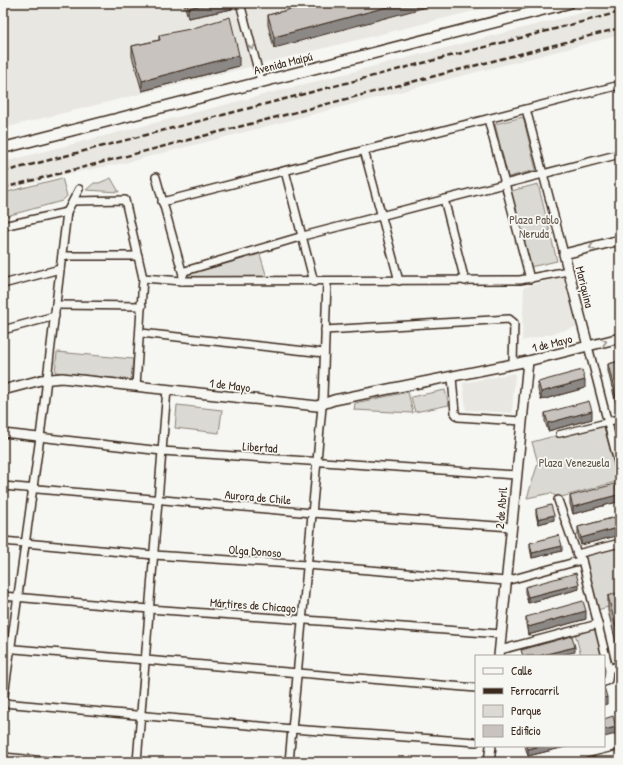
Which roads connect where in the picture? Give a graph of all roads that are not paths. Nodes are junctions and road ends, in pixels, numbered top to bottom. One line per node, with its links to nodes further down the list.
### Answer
1 (240, 3): 3 (street, one-way to 3)
2 (569, 3): 3 (main road, Avenida Maipú)
3 (262, 81): 7 (main road, Avenida Maipú)
4 (620, 85): 5 (street)
5 (526, 109): 6 (street); 11 (street, Mariquina)
6 (488, 118): 8 (street); 13 (street)
7 (3, 148)
8 (364, 150): 10 (street); 19 (street)
9 (620, 154): 11 (street)
10 (285, 171): 17 (street); 21 (street)
11 (543, 173): 13 (street); 23 (street, Mariquina)
12 (156, 177): 17 (street)
13 (505, 183): 15 (street); 30 (street)
14 (79, 189): 16 (street)
15 (444, 199): 19 (street); 32 (street)
16 (74, 201): 18 (street); 25 (street)
17 (162, 202): 29 (street)
18 (67, 212): 20 (street); 24 (street)
19 (382, 215): 21 (street); 31 (street)
20 (3, 226)
21 (302, 236): 29 (street); 33 (street)
22 (620, 240): 23 (street, one-way to 23)
23 (564, 254): 27 (street, Mariquina)
24 (62, 256): 25 (street); 26 (street)
25 (138, 256): 28 (street)
26 (60, 269): 35 (street); 36 (street)
27 (568, 271): 30 (street); 43 (street, Mariquina)
28 (143, 278): 29 (street); 37 (street)
29 (182, 278): 33 (street)
30 (530, 279): 32 (street)
31 (399, 281): 32 (street); 34 (street)
32 (465, 281)
33 (314, 282): 34 (street)
34 (327, 282): 40 (street)
35 (3, 284)
36 (56, 305): 37 (street); 38 (street)
37 (142, 306): 41 (street)
38 (55, 316): 39 (street); 48 (street)
39 (3, 330)
40 (325, 330): 44 (street); 46 (street)
41 (141, 333): 44 (street); 49 (street)
42 (620, 338): 43 (street, 1 de Mayo, one-way to 42)
43 (588, 346): 45 (street, 1 de Mayo); 55 (street, Mariquina)
44 (324, 353): 52 (street)
45 (528, 362): 46 (street, 1 de Mayo); 54 (street, 2 de Abril)
46 (513, 365): 47 (street, 1 de Mayo)
47 (452, 377): 52 (street, 1 de Mayo); 54 (street)
48 (47, 379): 49 (street, 1 de Mayo); 51 (street, 1 de Mayo); 58 (street)
49 (136, 386): 50 (street, 1 de Mayo)
50 (167, 389): 52 (street, 1 de Mayo); 59 (street)
51 (3, 390)
52 (322, 405): 60 (street)
53 (620, 418): 55 (street)
54 (521, 421): 62 (street, 2 de Abril)
55 (607, 422): 57 (street); 61 (street, Mariquina)
56 (3, 433): 58 (street, Libertad)
57 (559, 434)
58 (40, 438): 59 (street, Libertad); 64 (street)
59 (162, 451): 60 (street, Libertad); 65 (street)
60 (317, 462): 62 (street, Libertad); 67 (street)
61 (620, 470)
62 (516, 475): 68 (street, 2 de Abril)
63 (3, 486): 64 (street, Aurora de Chile)
64 (34, 489): 65 (street, Aurora de Chile); 70 (street)
65 (158, 500): 67 (street, Aurora de Chile); 72 (street)
66 (558, 500): 73 (street)
67 (312, 513): 68 (street, Aurora de Chile); 74 (street)
68 (511, 527): 75 (street, 2 de Abril)
69 (3, 541): 70 (street, Olga Donoso)
70 (26, 542): 72 (street, Olga Donoso); 77 (street)
71 (620, 543): 73 (street)
72 (154, 555): 74 (street, Olga Donoso); 78 (street)
73 (579, 557): 75 (street); 80 (street)
74 (308, 565): 75 (street, Olga Donoso); 79 (street)
75 (506, 581): 81 (street, 2 de Abril)
76 (3, 596): 77 (street, Mártires de Chicago)
77 (18, 597): 78 (street, Mártires de Chicago); 82 (street)
78 (149, 609): 79 (street, Mártires de Chicago); 84 (street)
79 (302, 620): 81 (street, Mártires de Chicago); 87 (street)
80 (598, 624): 83 (street); 86 (street)
81 (501, 634): 83 (street, 2 de Abril)
82 (7, 649): 84 (street); 90 (street)
83 (500, 653)
84 (145, 662): 87 (street); 91 (street)
85 (620, 666): 86 (street)
86 (609, 669): 88 (street)
87 (298, 674): 89 (street); 92 (street)
88 (606, 681)
89 (475, 688)
90 (3, 703): 91 (street)
91 (140, 715): 92 (street); 98 (street)
92 (292, 729): 93 (street); 99 (street)
93 (475, 742)
94 (491, 747): 100 (street)
95 (620, 754): 101 (street)
96 (3, 757): 97 (street)
97 (57, 762)
98 (136, 762)
99 (289, 762)
100 (489, 762)
101 (588, 762)

